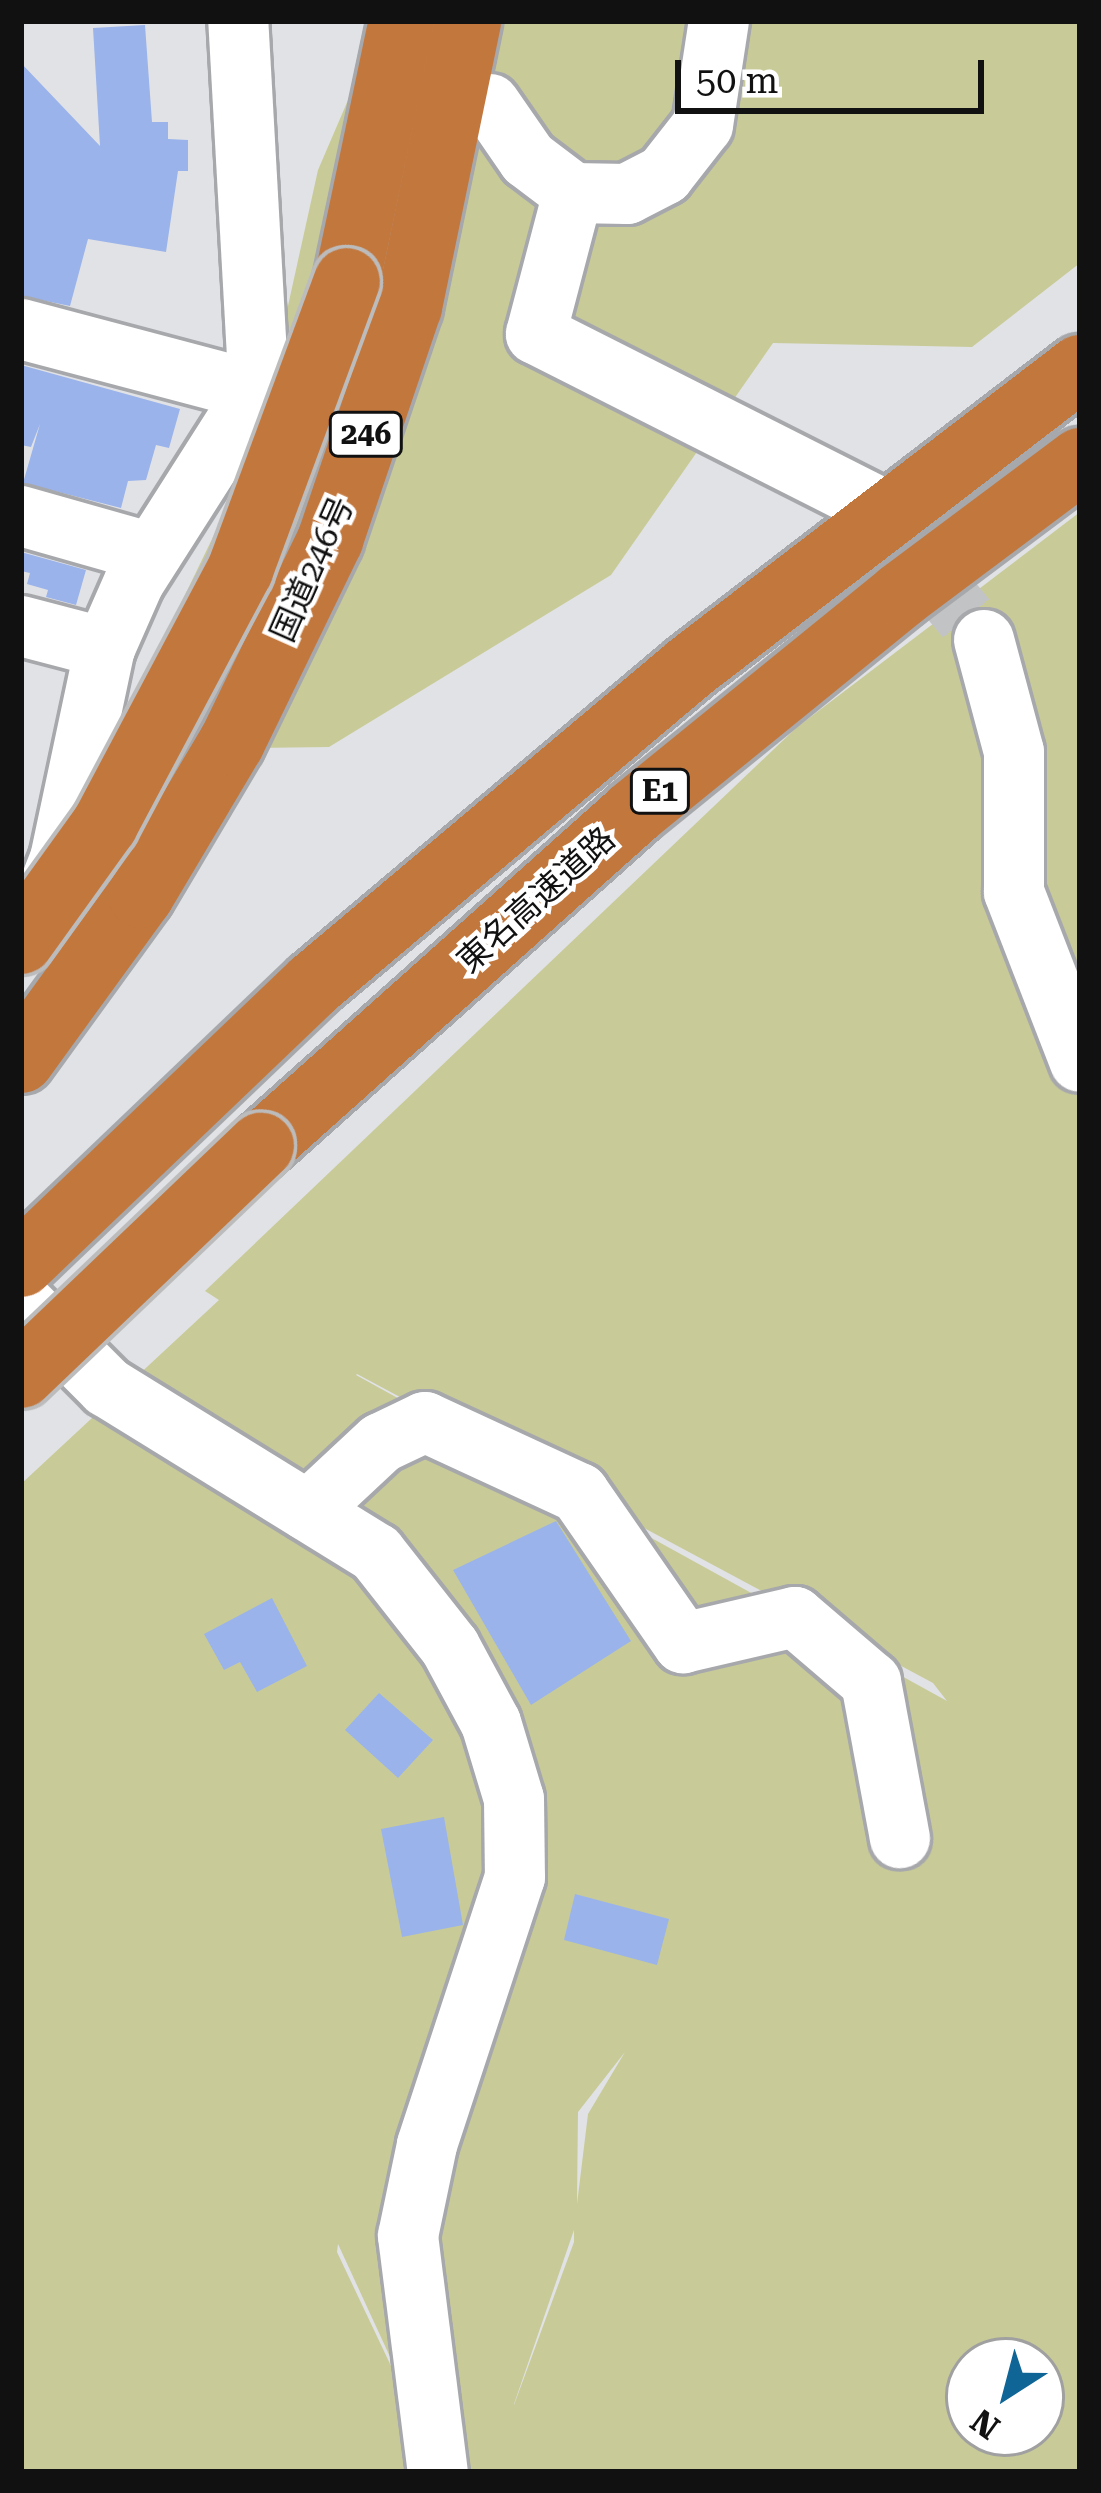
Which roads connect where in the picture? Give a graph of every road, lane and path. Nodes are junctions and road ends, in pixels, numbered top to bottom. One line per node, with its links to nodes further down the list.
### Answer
1 (238, 21): 9 (street)
2 (402, 21): 17 (highway, 国道246号 / 246, bridge)
3 (468, 21): 19 (highway, 国道246号 / 246)
4 (719, 21): 6 (street)
5 (490, 104): 6 (street)
6 (573, 193): 11 (street)
7 (21, 329): 9 (street)
8 (1080, 368): 21 (highway, E1)
9 (248, 389): 13 (street)
10 (1080, 461): 23 (highway, 東名高速道路 / E1, bridge)
11 (870, 502)
12 (21, 516): 13 (street)
13 (152, 553): 16 (street)
14 (21, 626): 16 (street)
15 (984, 640): 20 (street)
16 (105, 648): 18 (street)
17 (21, 941)
18 (21, 954)
19 (21, 1060)
20 (1080, 1062)
21 (21, 1264)
22 (21, 1301): 24 (street)
23 (21, 1375)
24 (308, 1510): 25 (street); 26 (street)
25 (900, 1838)
26 (438, 2472)

